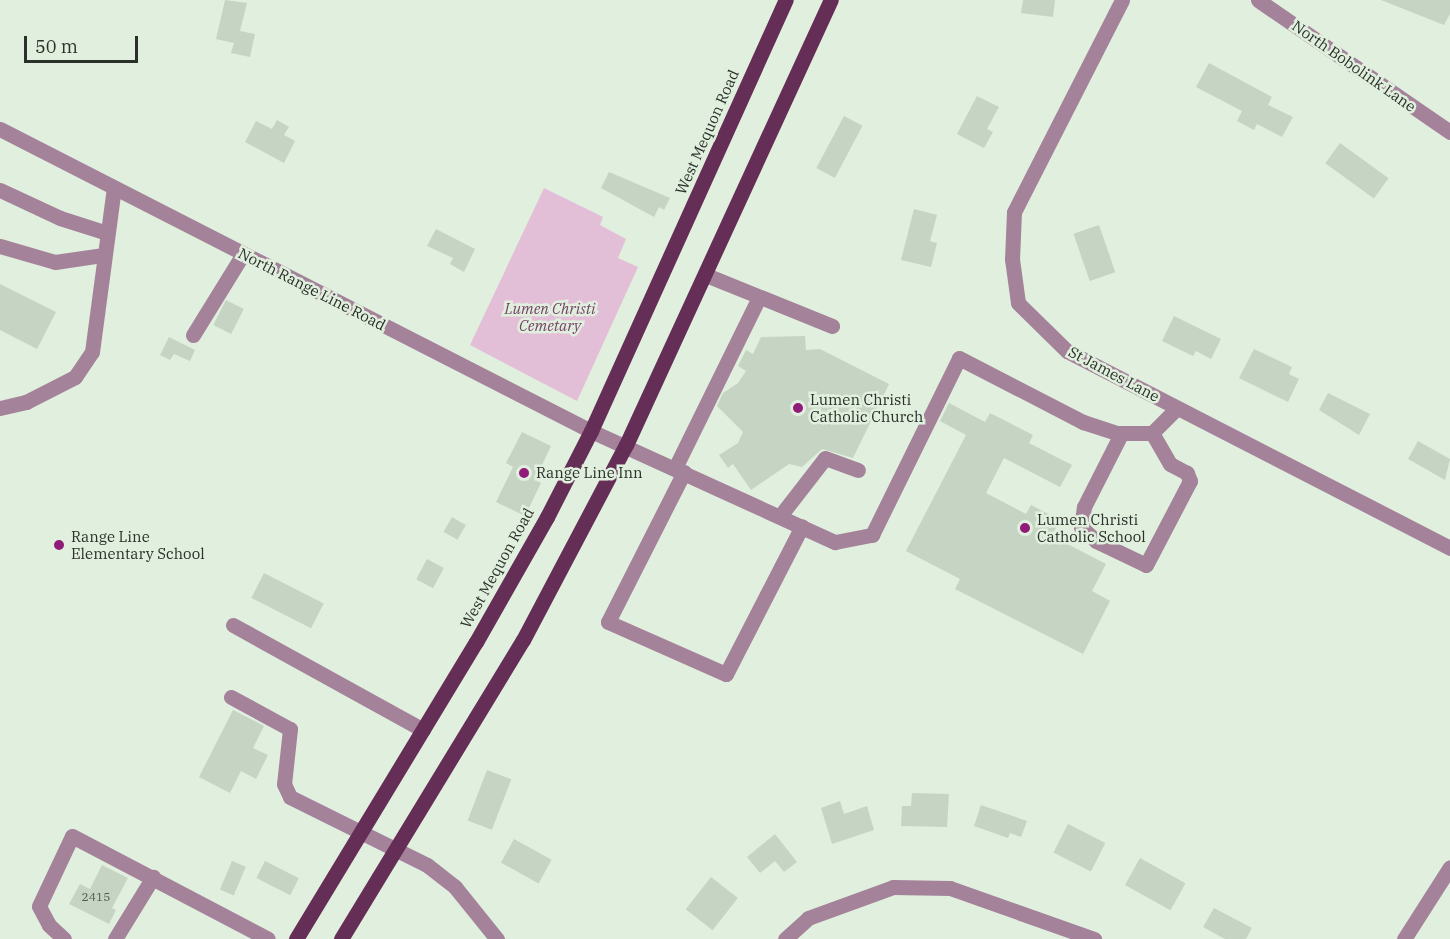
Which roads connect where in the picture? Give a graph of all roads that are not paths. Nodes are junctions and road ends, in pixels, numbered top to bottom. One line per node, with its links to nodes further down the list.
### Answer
1 (786, 0): 19 (main road, West Mequon Road)
2 (831, 0): 13 (main road)
3 (1122, 0): 18 (street, St James Lane)
4 (1258, 0): 6 (street, North Bobolink Lane)
5 (0, 129): 7 (street, North Range Line Road)
6 (1450, 132)
7 (114, 188): 9 (street); 11 (street, North Range Line Road)
8 (0, 190): 9 (street)
9 (106, 233): 12 (street)
10 (0, 246): 12 (street)
11 (243, 254): 16 (street); 19 (street, North Range Line Road)
12 (103, 255): 17 (street)
13 (706, 275): 14 (street); 22 (main road)
14 (758, 299): 15 (street); 23 (street)
15 (832, 326)
16 (193, 335)
17 (0, 408)
18 (1178, 408): 20 (street); 27 (street, St James Lane)
19 (591, 430): 22 (street, North Range Line Road); 30 (main road, West Mequon Road)
20 (1152, 433): 21 (street); 21 (street)
21 (1121, 434): 26 (street, North Range Line Road)
22 (626, 445): 23 (street, North Range Line Road); 32 (main road)
23 (680, 470): 25 (street, North Range Line Road); 26 (street)
24 (858, 470): 25 (street)
25 (780, 516): 26 (street, North Range Line Road)
26 (802, 526)
27 (1450, 548)
28 (233, 625): 30 (street)
29 (231, 697): 31 (street)
30 (423, 729): 31 (main road, West Mequon Road)
31 (362, 831): 32 (street); 38 (main road, West Mequon Road)
32 (396, 848): 39 (main road); 40 (street)
33 (1450, 867): 43 (street)
34 (153, 877): 35 (street); 36 (street); 37 (street)
35 (64, 939)
36 (115, 939)
37 (268, 939)
38 (296, 939)
39 (341, 939)
40 (497, 939)
41 (785, 939): 42 (street)
42 (1094, 939)
43 (1404, 939)

